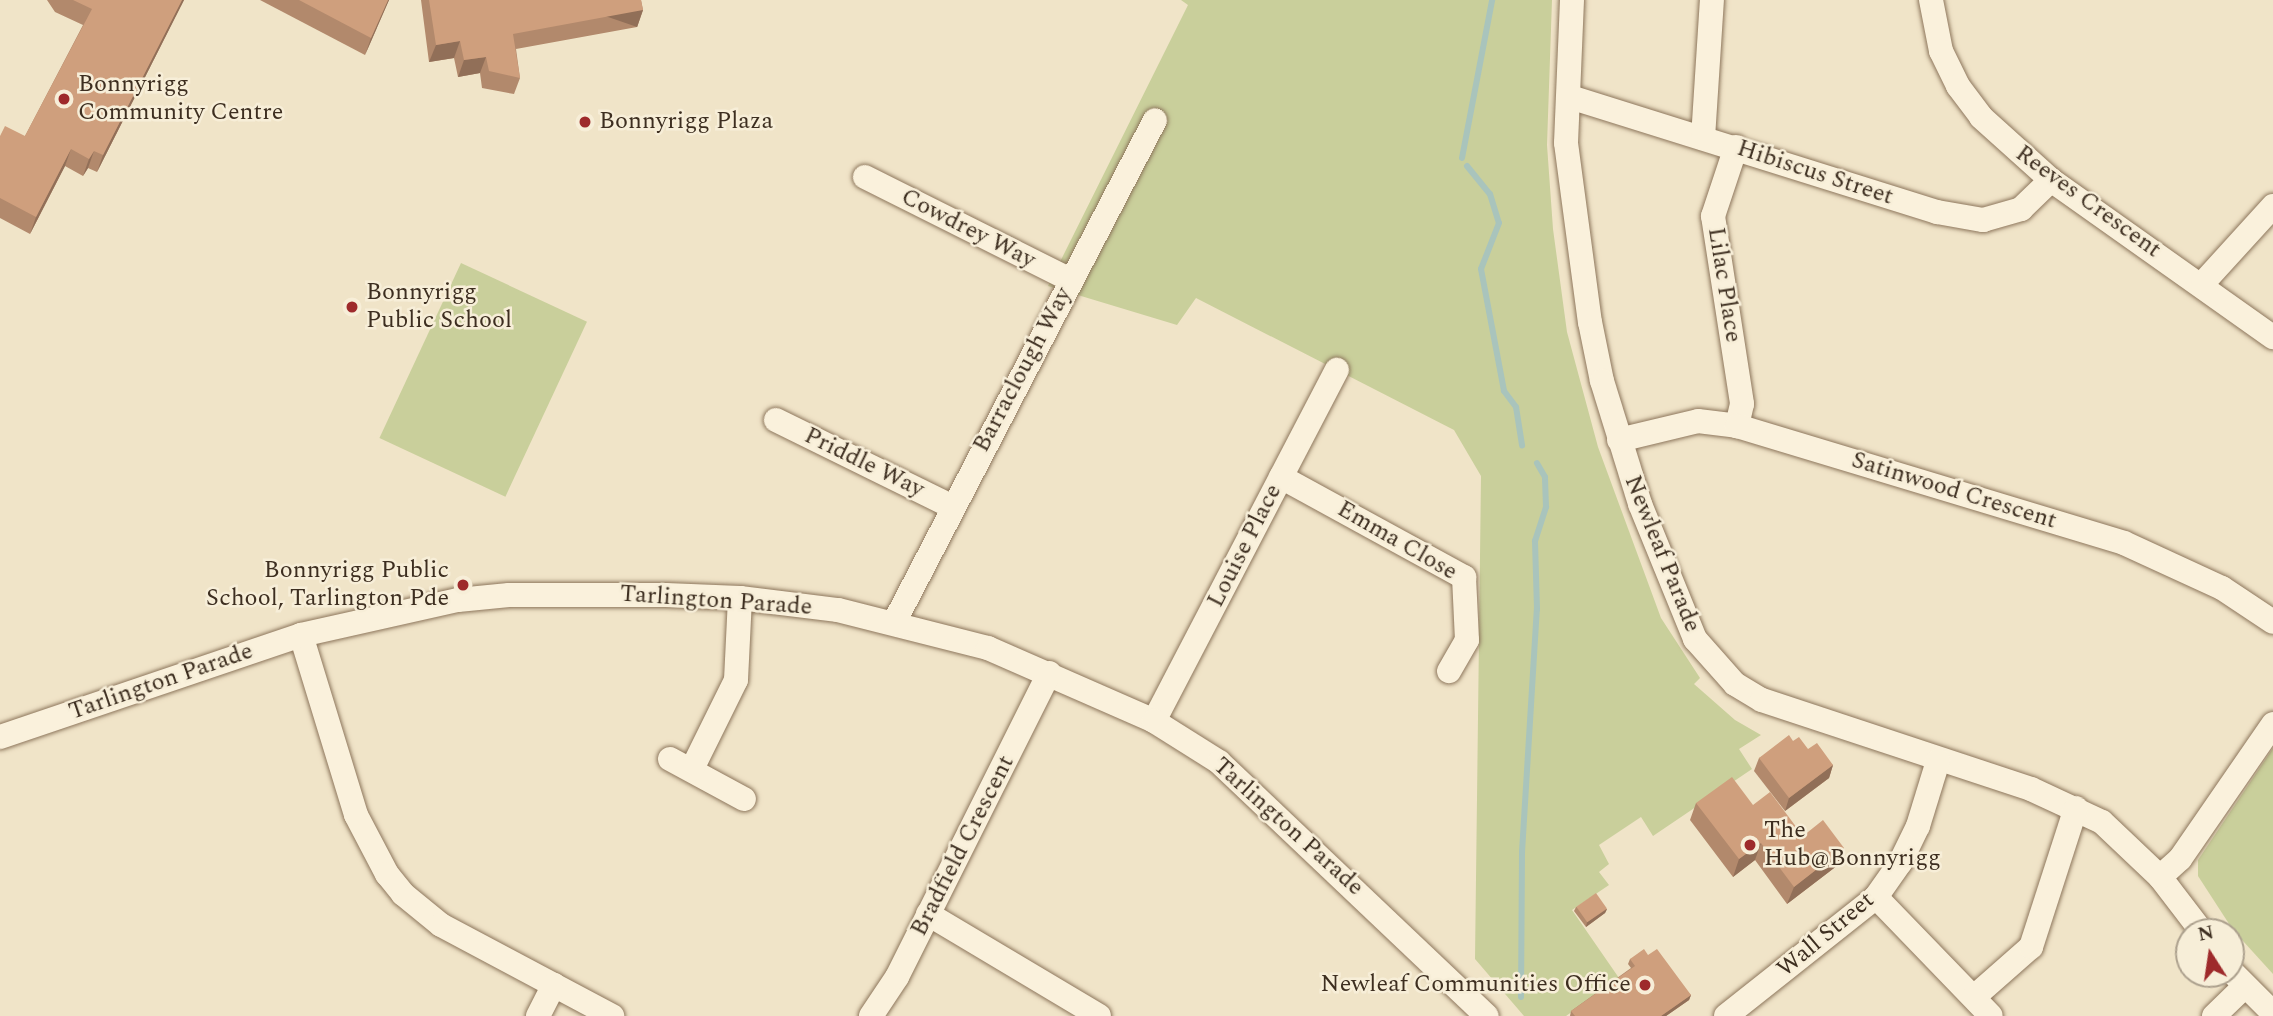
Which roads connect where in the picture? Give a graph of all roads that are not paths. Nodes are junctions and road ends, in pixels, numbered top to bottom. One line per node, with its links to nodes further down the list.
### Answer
1 (1572, 0): 4 (street, Newleaf Parade)
2 (1712, 0): 6 (street)
3 (1931, 0): 9 (street, Reeves Crescent)
4 (1570, 97): 6 (street, Hibiscus Street); 17 (street, Newleaf Parade)
5 (1156, 120): 11 (street, Barraclough Way)
6 (1703, 138): 7 (street, Hibiscus Street)
7 (1736, 147): 9 (street, Hibiscus Street); 16 (street, Lilac Place)
8 (865, 177): 11 (street, Cowdrey Way)
9 (2051, 180): 12 (street, Reeves Crescent)
10 (2273, 206): 12 (street)
11 (1071, 280): 19 (street, Barraclough Way)
12 (2203, 283): 13 (street, Reeves Crescent)
13 (2273, 337)
14 (1337, 370): 18 (street, Louise Place)
15 (776, 420): 19 (street, Priddle Way)
16 (1737, 426): 17 (street, Satinwood Crescent); 21 (street, Satinwood Crescent)
17 (1619, 440): 29 (street, Newleaf Parade)
18 (1281, 478): 24 (street, Emma Close); 26 (street, Louise Place)
19 (951, 506): 22 (street, Barraclough Way)
20 (740, 598): 22 (street, Tarlington Parade); 23 (street, Tarlington Parade); 30 (street)
21 (2271, 616)
22 (895, 621): 25 (street, Tarlington Parade)
23 (301, 635): 28 (street, Tarlington Parade); 36 (street)
24 (1449, 671)
25 (1049, 673): 26 (street, Tarlington Parade); 34 (street, Bradfield Crescent)
26 (1154, 721): 45 (street, Tarlington Parade)
27 (2273, 724): 32 (street)
28 (0, 737)
29 (1938, 761): 31 (street, Newleaf Parade); 33 (street, Wall Street)
30 (744, 799)
31 (2076, 808): 32 (street, Newleaf Parade); 39 (street)
32 (2161, 877): 35 (street, Newleaf Parade)
33 (1876, 897): 39 (street); 46 (street, Wall Street)
34 (928, 914): 43 (street, Bradfield Crescent); 44 (street)
35 (2192, 918)
36 (554, 985): 41 (street); 42 (street)
37 (2245, 986): 40 (street)
38 (2232, 988): 48 (street)
39 (1974, 997): 47 (street)
40 (2273, 1013)
41 (538, 1016)
42 (612, 1016)
43 (871, 1016)
44 (1099, 1016)
45 (1487, 1016)
46 (1726, 1016)
47 (1991, 1016)
48 (2214, 1016)

